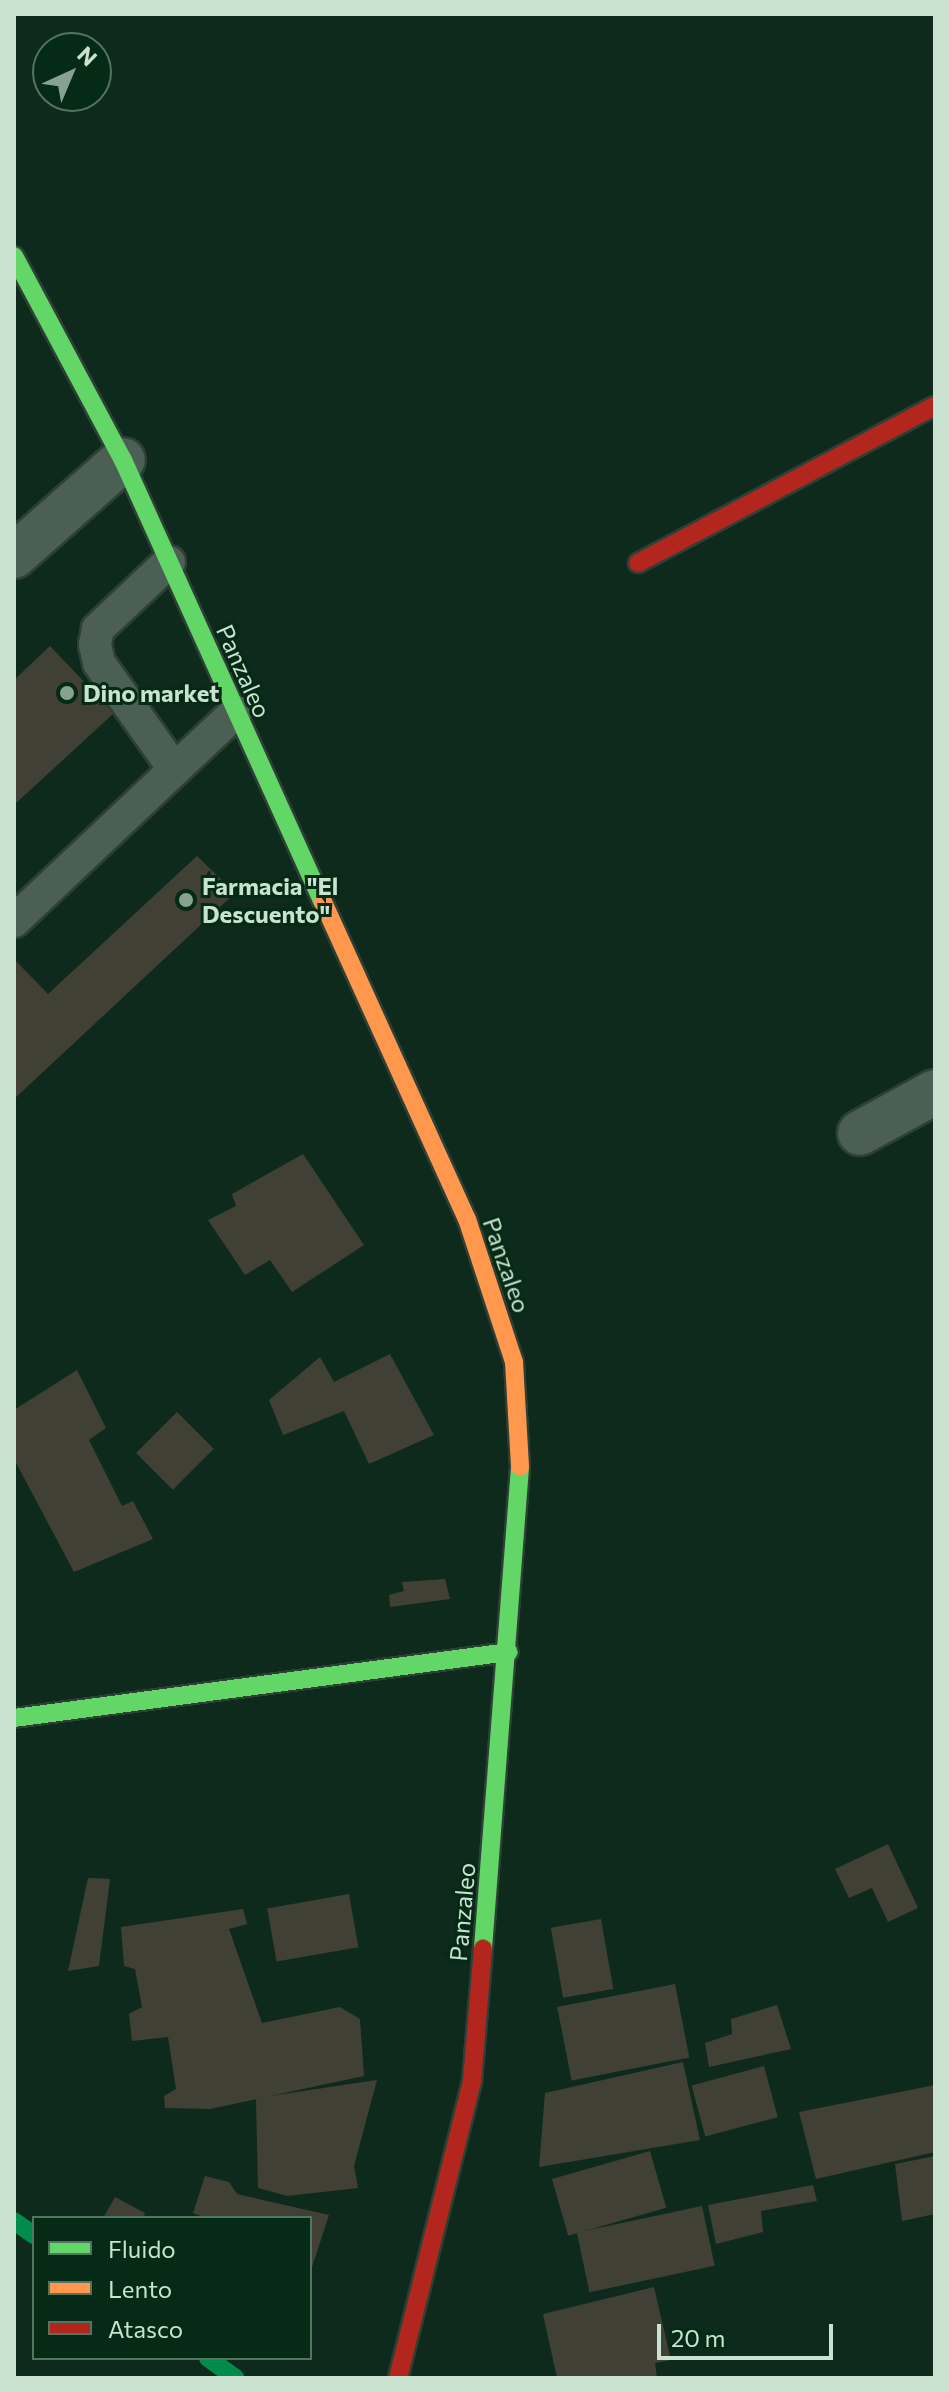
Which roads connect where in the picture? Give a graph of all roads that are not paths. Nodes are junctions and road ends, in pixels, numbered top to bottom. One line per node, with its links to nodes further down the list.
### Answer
1 (14, 256): 3 (street, Panzaleo)
2 (935, 406): 6 (street)
3 (123, 460): 4 (street); 5 (street, Panzaleo)
4 (14, 556)
5 (169, 562): 7 (street, Panzaleo); 8 (lane)
6 (638, 563)
7 (236, 712): 8 (lane); 12 (street, Panzaleo)
8 (174, 769): 9 (lane)
9 (14, 921)
10 (935, 1092): 11 (street)
11 (860, 1133)
12 (509, 1652): 13 (street); 14 (street, Panzaleo)
13 (14, 1718)
14 (398, 2378)

